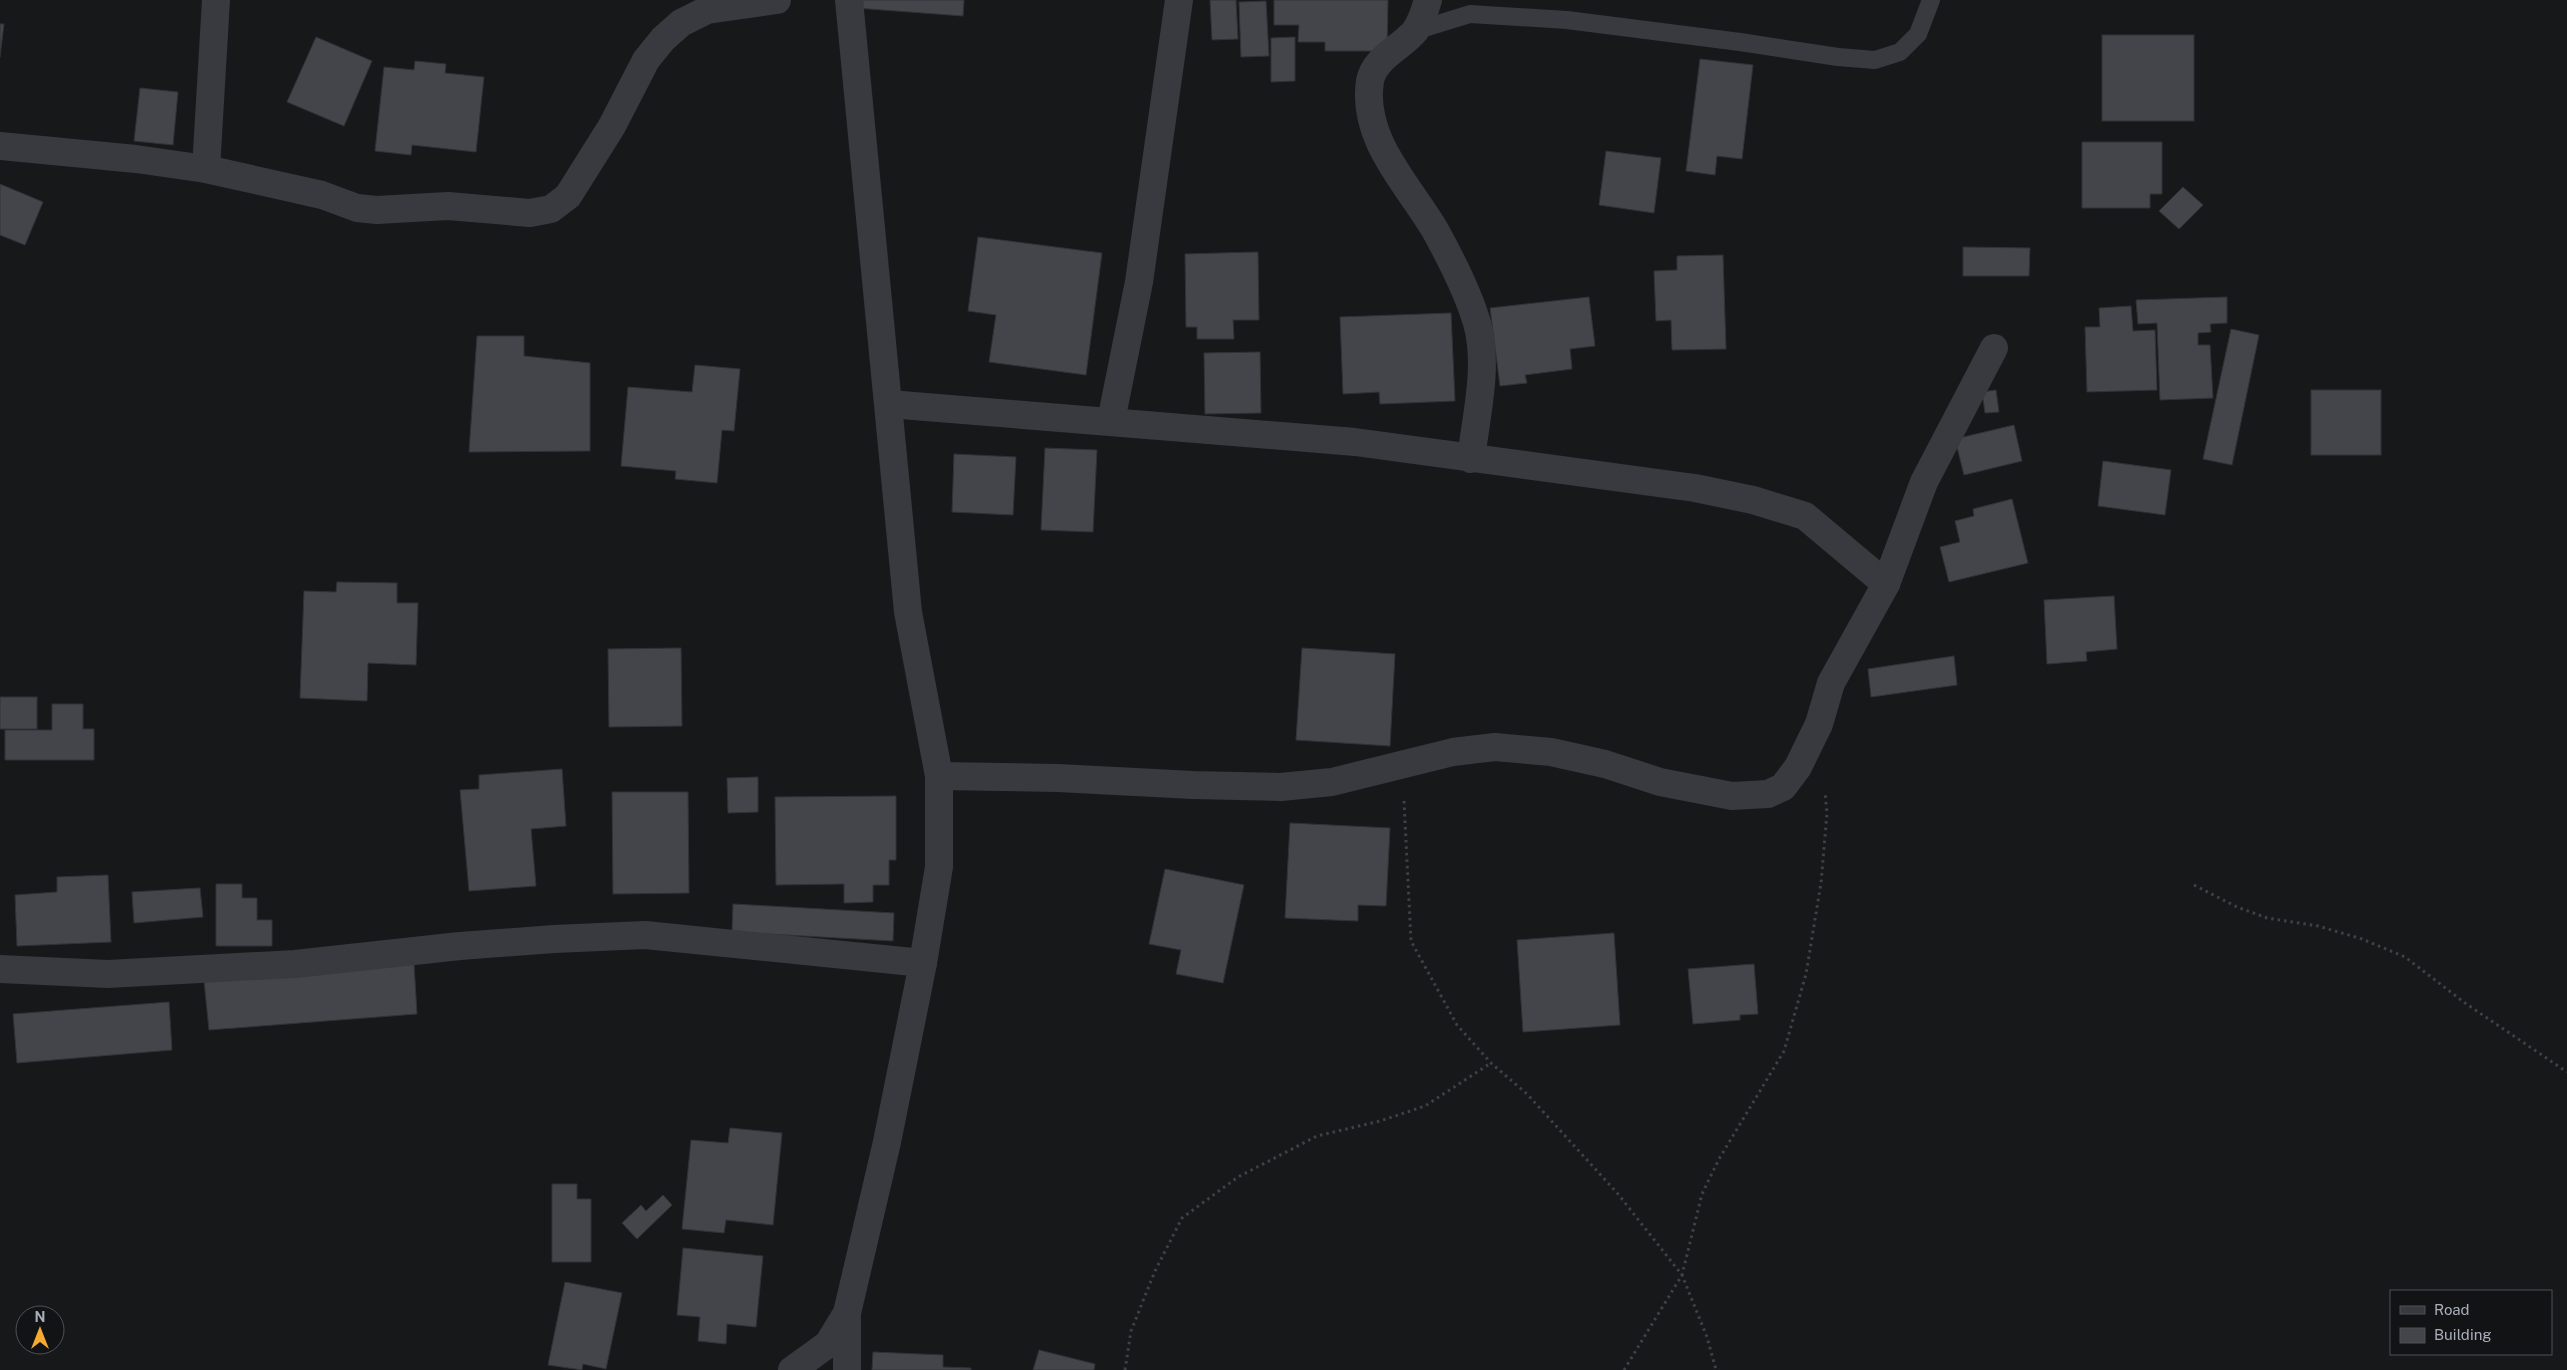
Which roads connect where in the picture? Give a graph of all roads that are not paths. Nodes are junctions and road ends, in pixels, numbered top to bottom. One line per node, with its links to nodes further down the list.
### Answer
1 (216, 0): 9 (street)
2 (777, 0): 9 (street)
3 (849, 0): 11 (street)
4 (1179, 0): 12 (street)
5 (1428, 0): 7 (street)
6 (1931, 0): 7 (lane)
7 (1415, 31): 13 (street)
8 (0, 146): 9 (street)
9 (206, 169)
10 (1994, 348): 14 (street)
11 (889, 404): 12 (street); 15 (street)
12 (1110, 421): 13 (street)
13 (1471, 459): 14 (street)
14 (1886, 584): 15 (street)
15 (939, 776): 16 (street)
16 (923, 963): 17 (street); 18 (street)
17 (0, 970)
18 (847, 1313): 19 (street); 20 (street)
19 (792, 1370)
20 (847, 1370)

